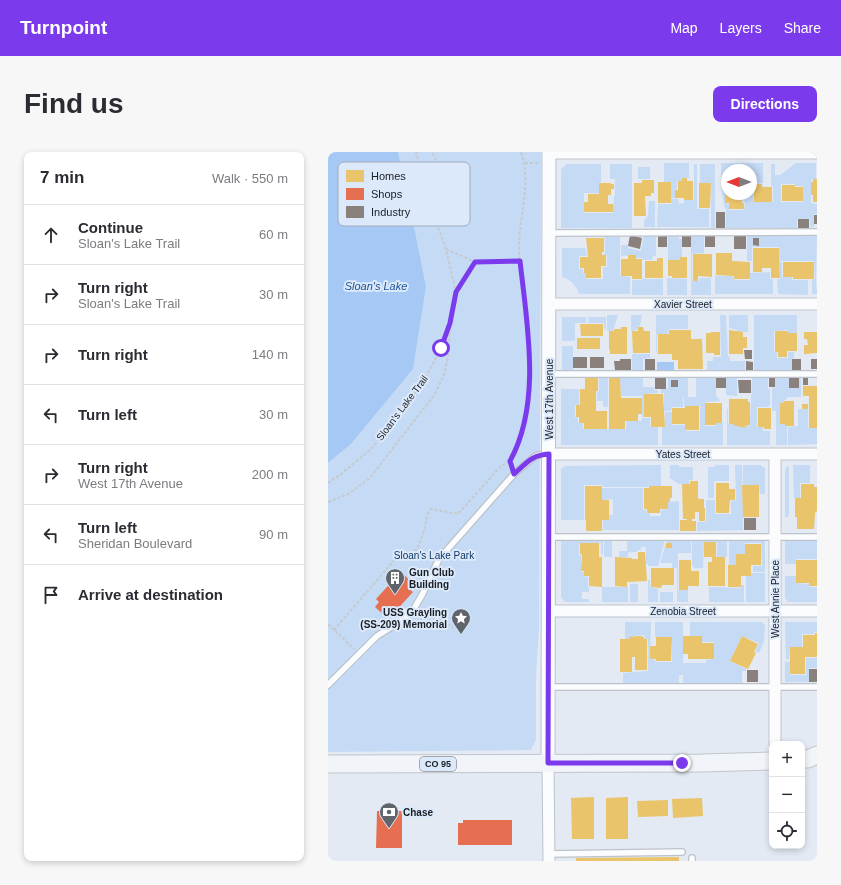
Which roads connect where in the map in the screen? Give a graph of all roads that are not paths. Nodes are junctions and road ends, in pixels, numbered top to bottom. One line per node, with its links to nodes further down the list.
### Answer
1 (549, 153): 2 (street); 4 (street, West 17th Avenue)
2 (817, 153)
3 (817, 232): 4 (lane)
4 (549, 233): 5 (street, West 17th Avenue)
5 (549, 304): 6 (street, Xavier Street); 7 (street, West 17th Avenue)
6 (817, 304)
7 (549, 374): 8 (lane); 9 (street, West 17th Avenue)
8 (817, 374)
9 (549, 454): 10 (street, Yates Street); 14 (street, West 17th Avenue); 18 (lane)
10 (775, 454): 11 (street, Yates Street); 12 (street, West Annie Place)
11 (817, 454)
12 (775, 537): 13 (lane); 14 (lane); 15 (street, West Annie Place)
13 (817, 537)
14 (549, 538): 16 (street, West 17th Avenue)
15 (775, 610): 16 (street, Zenobia Street); 17 (street, Zenobia Street); 20 (street, West Annie Place)
16 (549, 611): 19 (street, West 17th Avenue)
17 (817, 611)
18 (328, 685)
19 (548, 687): 20 (lane); 24 (street, West 17th Avenue)
20 (775, 687): 21 (lane); 22 (street, West Annie Place)
21 (817, 687)
22 (775, 741)
23 (769, 761): 24 (main road, CO 95)
24 (548, 763): 25 (main road, CO 95); 27 (street, West 17th Avenue)
25 (328, 764)
26 (682, 852): 27 (lane)
27 (549, 857)

